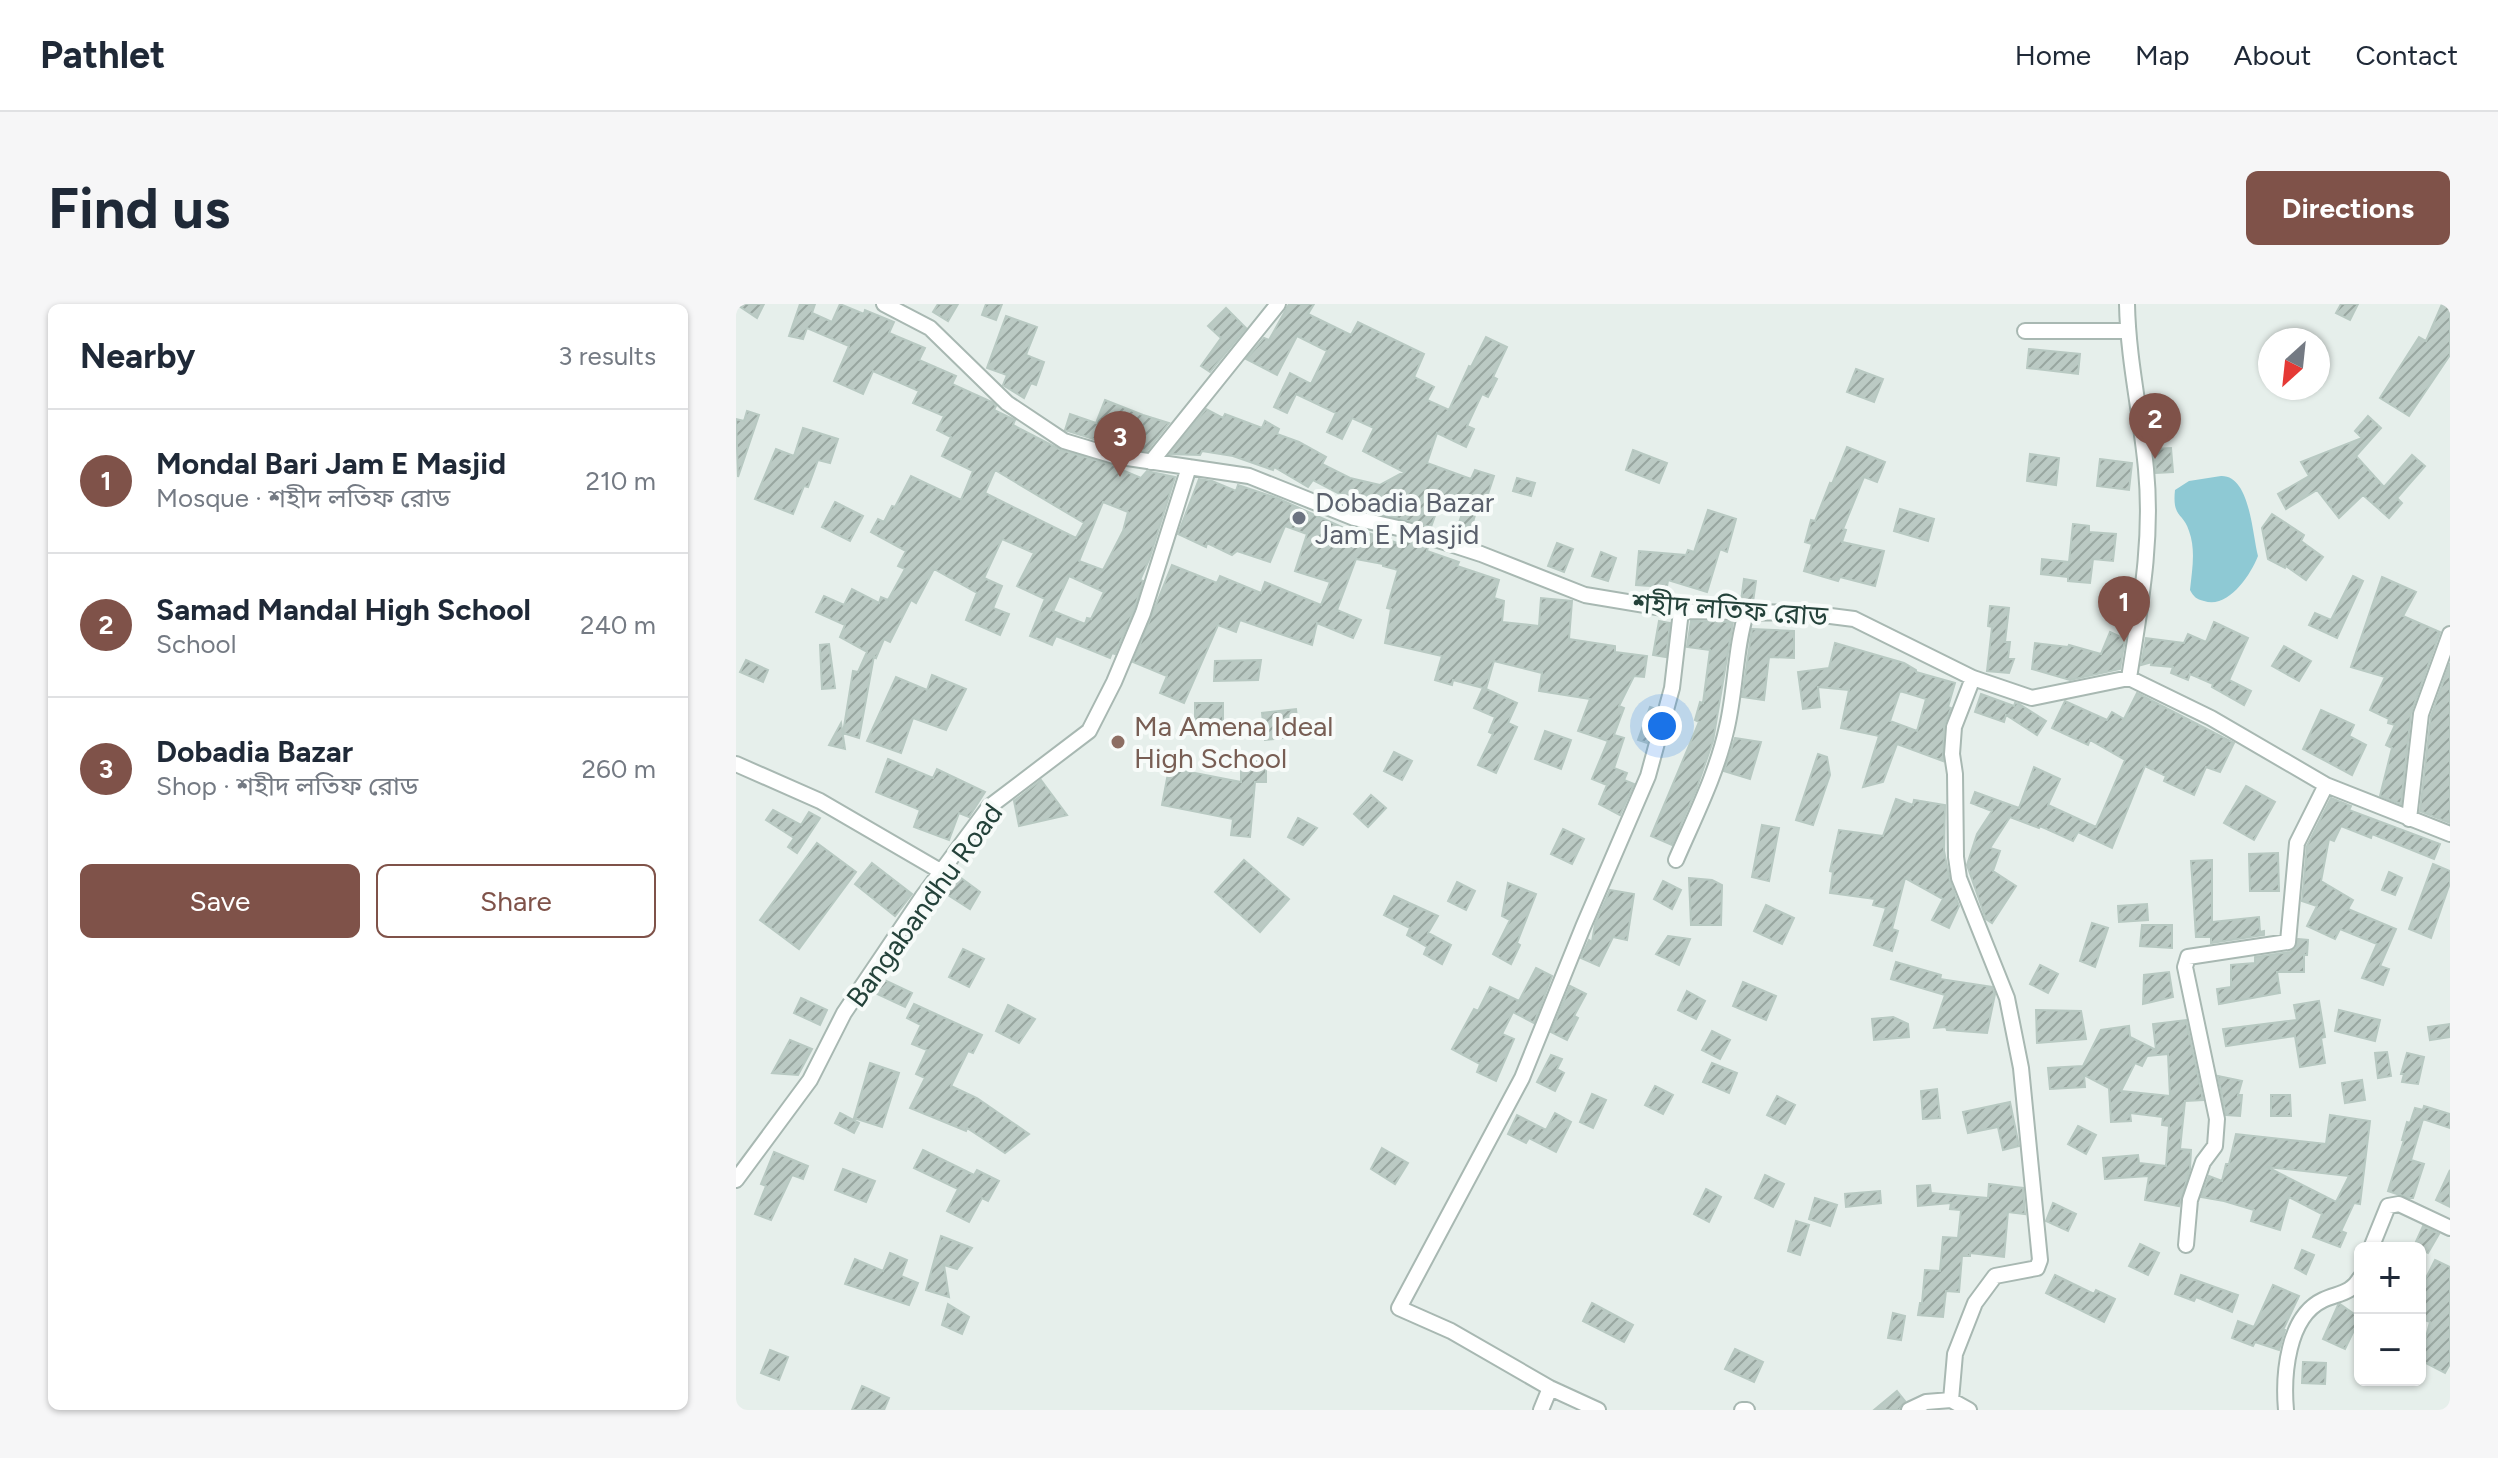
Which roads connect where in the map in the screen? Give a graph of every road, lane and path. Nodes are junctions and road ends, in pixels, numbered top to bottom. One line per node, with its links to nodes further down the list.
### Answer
1 (884, 304): 6 (street, শহীদ লতিফ রোড)
2 (1278, 304): 6 (street)
3 (2127, 304): 5 (street)
4 (2025, 331): 5 (street)
5 (2127, 331): 12 (street)
6 (1151, 462): 7 (street, শহীদ লতিফ রোড)
7 (1189, 467): 9 (street, শহীদ লতিফ রোড); 18 (street, Bangabandhu Road)
8 (1747, 610): 9 (street, শহীদ লতিফ রোড); 11 (street, শহীদ লতিফ রোড); 17 (street)
9 (1681, 611): 24 (street)
10 (2450, 634): 15 (street)
11 (1973, 678): 12 (street, শহীদ লতিফ রোড); 25 (street)
12 (2129, 678): 14 (street)
13 (736, 764): 18 (street)
14 (2326, 785): 15 (street); 22 (street)
15 (2409, 819): 16 (street)
16 (2450, 834)
17 (1676, 860)
18 (942, 872): 19 (street, Bangabandhu Road)
19 (736, 1180)
20 (2450, 1228): 21 (street)
21 (2373, 1242)
22 (2186, 1245)
23 (2354, 1287): 30 (street)
24 (1550, 1388): 26 (street); 27 (street)
25 (1951, 1400): 28 (street); 29 (street)
26 (1541, 1410)
27 (1598, 1410)
28 (1909, 1410)
29 (1969, 1410)
30 (2286, 1410)

